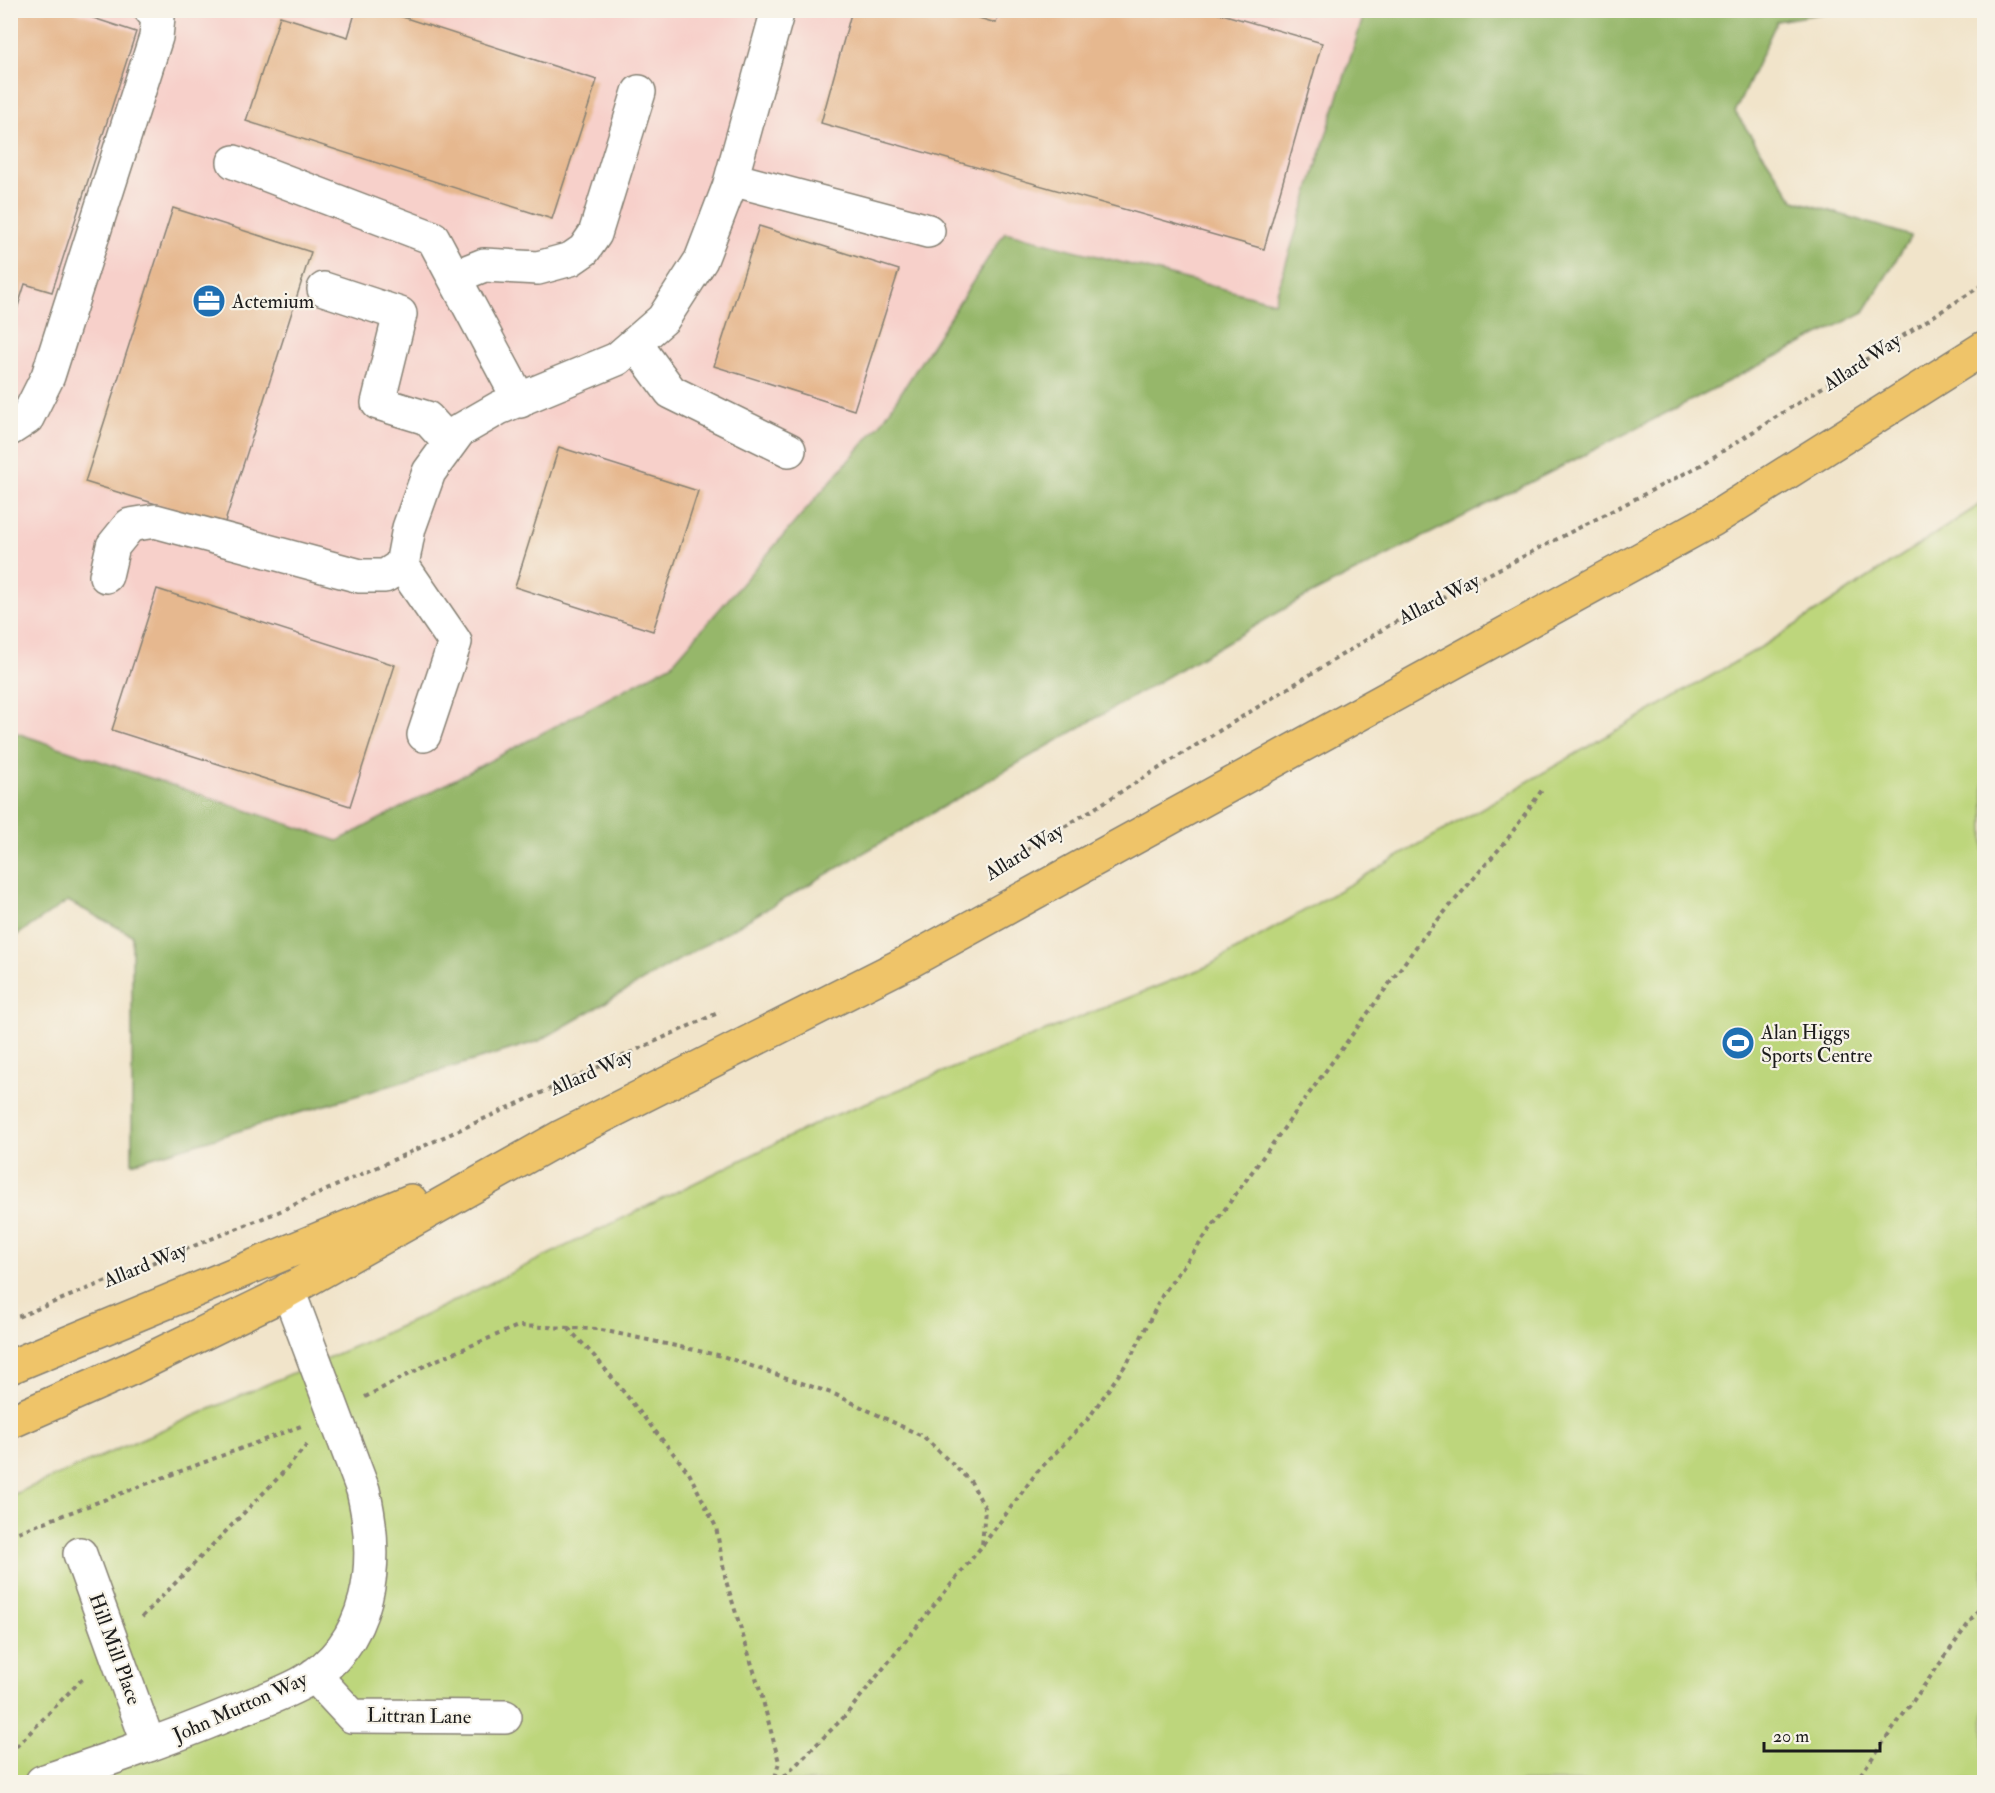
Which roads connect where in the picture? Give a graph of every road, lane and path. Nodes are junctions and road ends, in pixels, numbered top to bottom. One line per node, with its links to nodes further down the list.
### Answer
1 (151, 10): 13 (street)
2 (778, 10): 5 (street)
3 (639, 92): 7 (street)
4 (234, 162): 7 (street)
5 (732, 179): 6 (street); 10 (street)
6 (928, 231)
7 (454, 278): 12 (street)
8 (1984, 284): 20 (path, Allard Way)
9 (324, 289): 14 (street)
10 (635, 343): 12 (street); 15 (street)
11 (1984, 348): 22 (main road, Allard Way)
12 (520, 401): 14 (street)
13 (10, 429)
14 (450, 443): 16 (street)
15 (789, 450)
16 (402, 565): 17 (street); 18 (street)
17 (106, 576)
18 (424, 735)
19 (1542, 790): 30 (path)
20 (1007, 862)
21 (727, 1009): 24 (path, Allard Way)
22 (563, 1136): 23 (main road, Allard Way); 26 (main road, Allard Way)
23 (288, 1290): 27 (street, John Mutton Way); 28 (main road, Allard Way)
24 (10, 1320)
25 (567, 1328): 27 (path); 30 (path); 40 (path)
26 (10, 1367)
27 (335, 1412): 29 (path); 33 (path); 35 (street, John Mutton Way)
28 (10, 1422)
29 (10, 1535)
30 (982, 1546): 40 (path)
31 (80, 1554): 37 (street, Hill Mill Place)
32 (1984, 1602): 41 (path)
33 (136, 1623)
34 (87, 1673): 38 (path)
35 (314, 1675): 36 (street, Littran Lane); 37 (street, John Mutton Way)
36 (505, 1718)
37 (149, 1745): 39 (street, John Mutton Way)
38 (10, 1754)
39 (42, 1782)
40 (776, 1782)
41 (1855, 1782)

